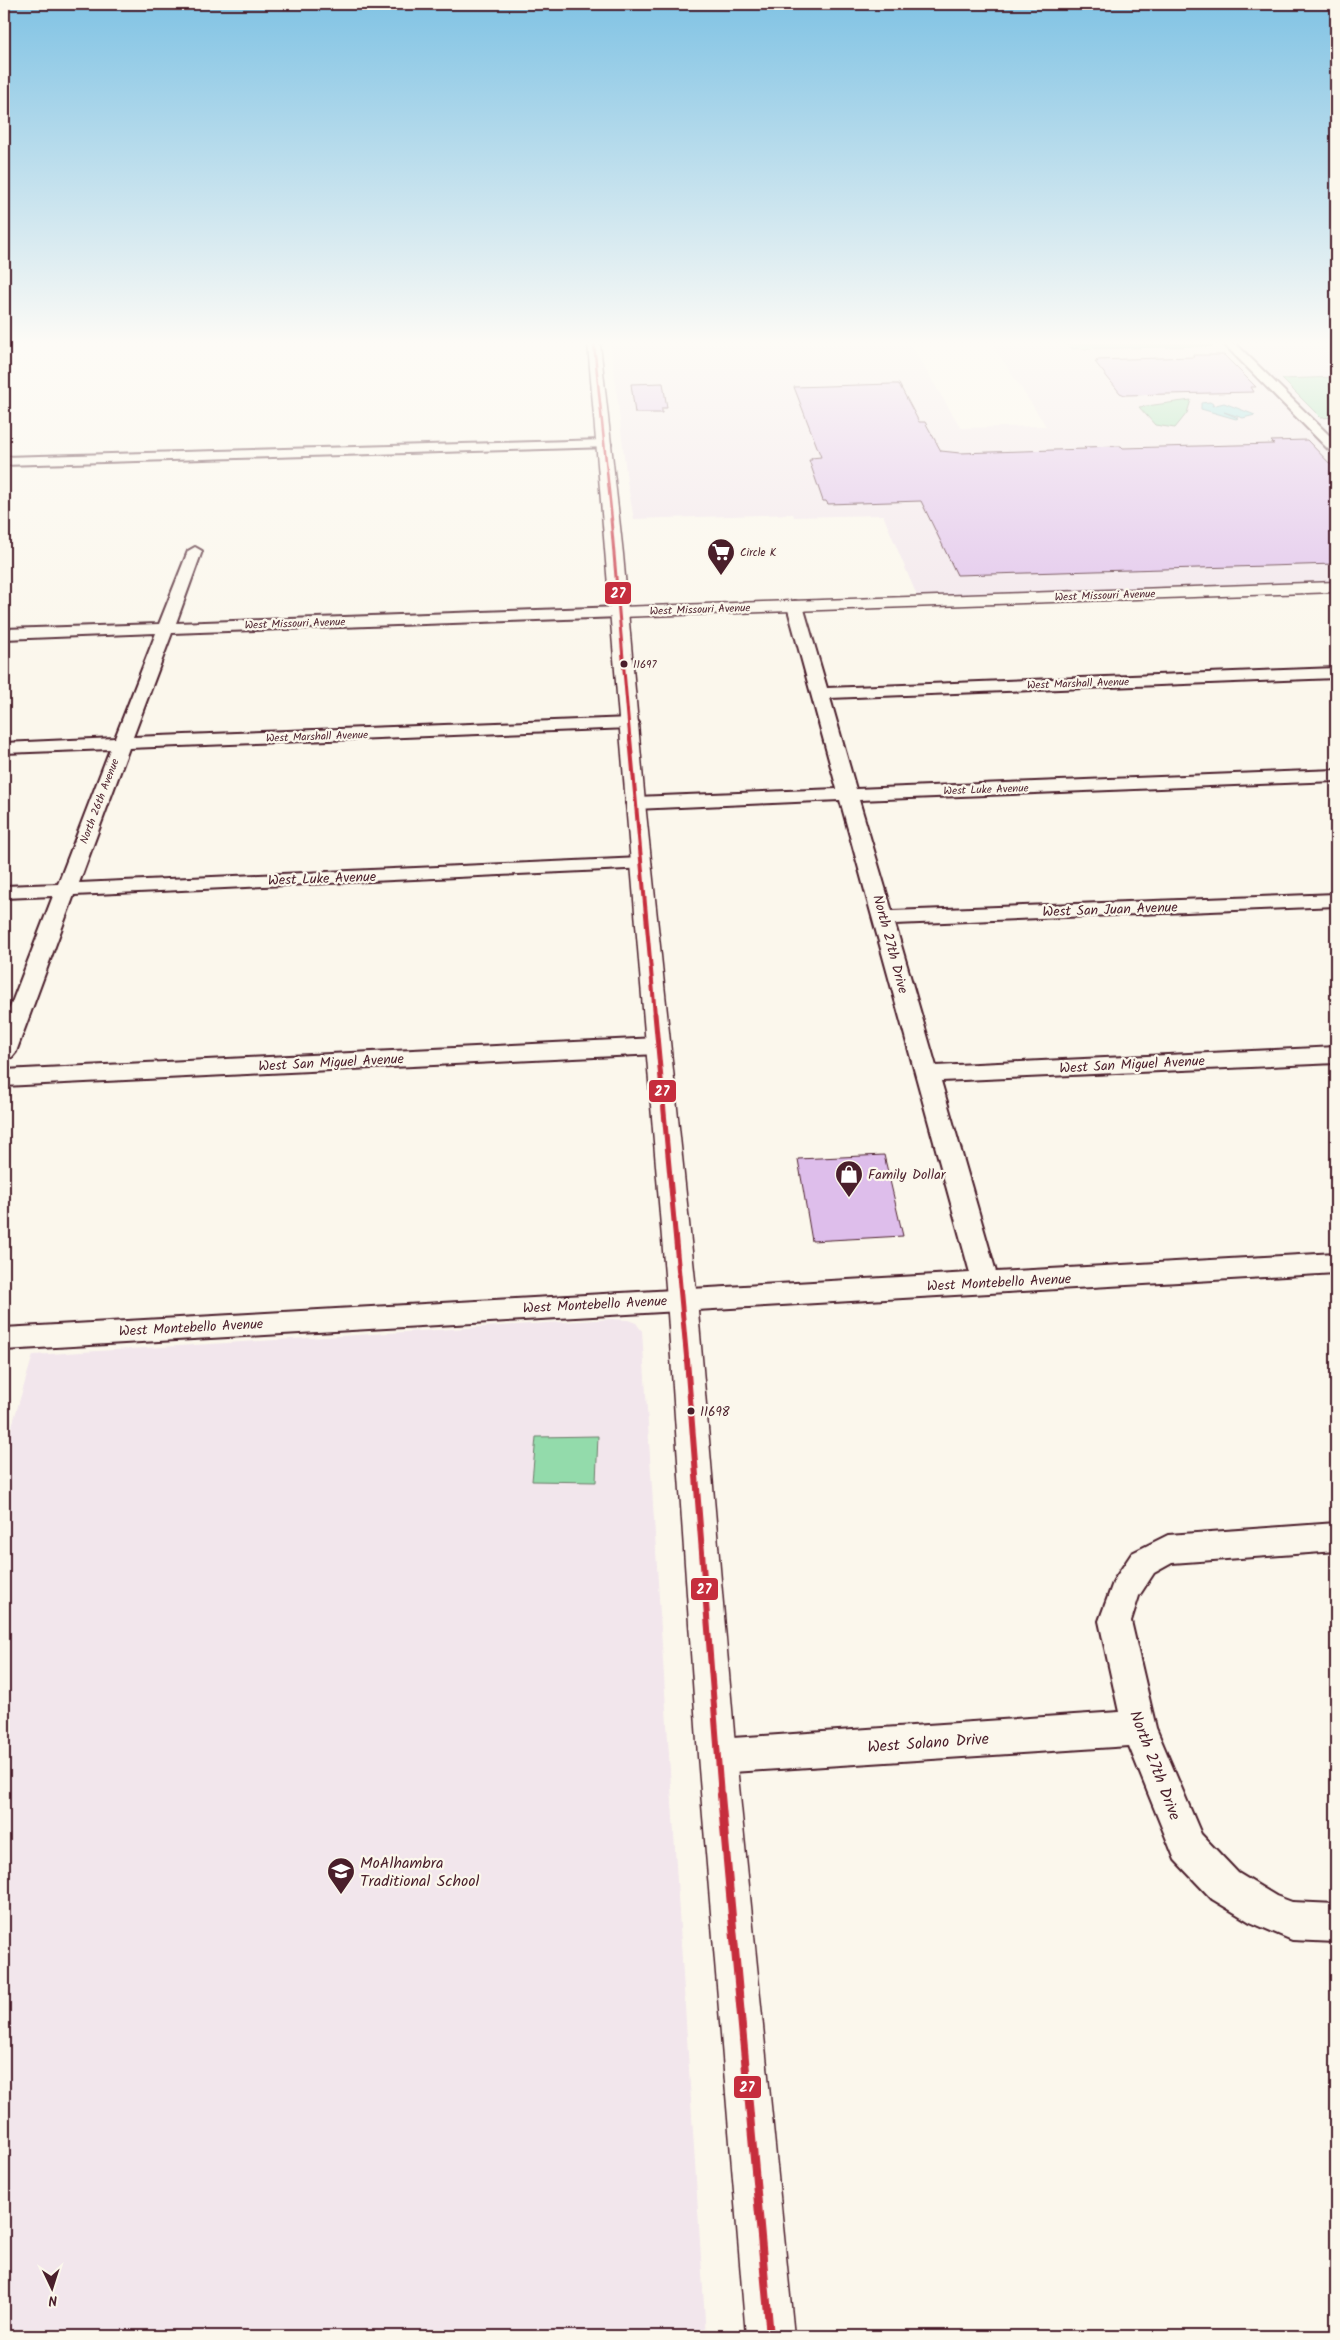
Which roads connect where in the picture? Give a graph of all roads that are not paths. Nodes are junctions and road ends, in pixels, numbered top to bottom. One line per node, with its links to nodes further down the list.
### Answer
1 (279, 453): 3 (street)
2 (605, 453): 7 (main road)
3 (4, 461)
4 (195, 551): 8 (street, North 26th Avenue)
5 (1336, 587): 6 (main road, West Missouri Avenue)
6 (795, 606): 7 (main road, West Missouri Avenue); 11 (street, North 27th Drive)
7 (620, 612): 8 (street, West Missouri Avenue); 12 (main road)
8 (165, 628): 9 (street, West Missouri Avenue); 13 (street, North 26th Avenue)
9 (4, 634)
10 (1336, 673): 11 (street, West Marshall Avenue)
11 (821, 693): 16 (street, North 27th Drive)
12 (630, 724): 13 (street, West Marshall Avenue); 17 (main road)
13 (122, 743): 14 (street, West Marshall Avenue); 19 (street, North 26th Avenue)
14 (4, 748)
15 (1336, 775): 16 (street, West Luke Avenue)
16 (850, 795): 17 (street, West Luke Avenue); 22 (street, North 27th Drive)
17 (635, 803): 18 (main road)
18 (641, 864): 19 (street, West Luke Avenue); 23 (main road)
19 (66, 889): 20 (street, West Luke Avenue); 24 (street, North 26th Avenue)
20 (4, 892)
21 (1336, 900): 22 (street, West San Juan Avenue)
22 (884, 918): 26 (street, North 27th Drive)
23 (657, 1046): 27 (street, West San Miguel Avenue); 30 (main road)
24 (4, 1052)
25 (1336, 1055): 26 (street, West San Miguel Avenue)
26 (928, 1074): 29 (street, North 27th Drive)
27 (4, 1078)
28 (1336, 1263): 29 (street, West Montebello Avenue)
29 (986, 1283): 30 (street, West Montebello Avenue)
30 (682, 1299): 31 (street, West Montebello Avenue); 34 (main road)
31 (4, 1339)
32 (1336, 1537): 33 (street, North 27th Drive)
33 (1139, 1728): 34 (street, West Solano Drive); 35 (street, North 27th Drive)
34 (717, 1756): 36 (main road)
35 (1336, 1923)
36 (770, 2336)

